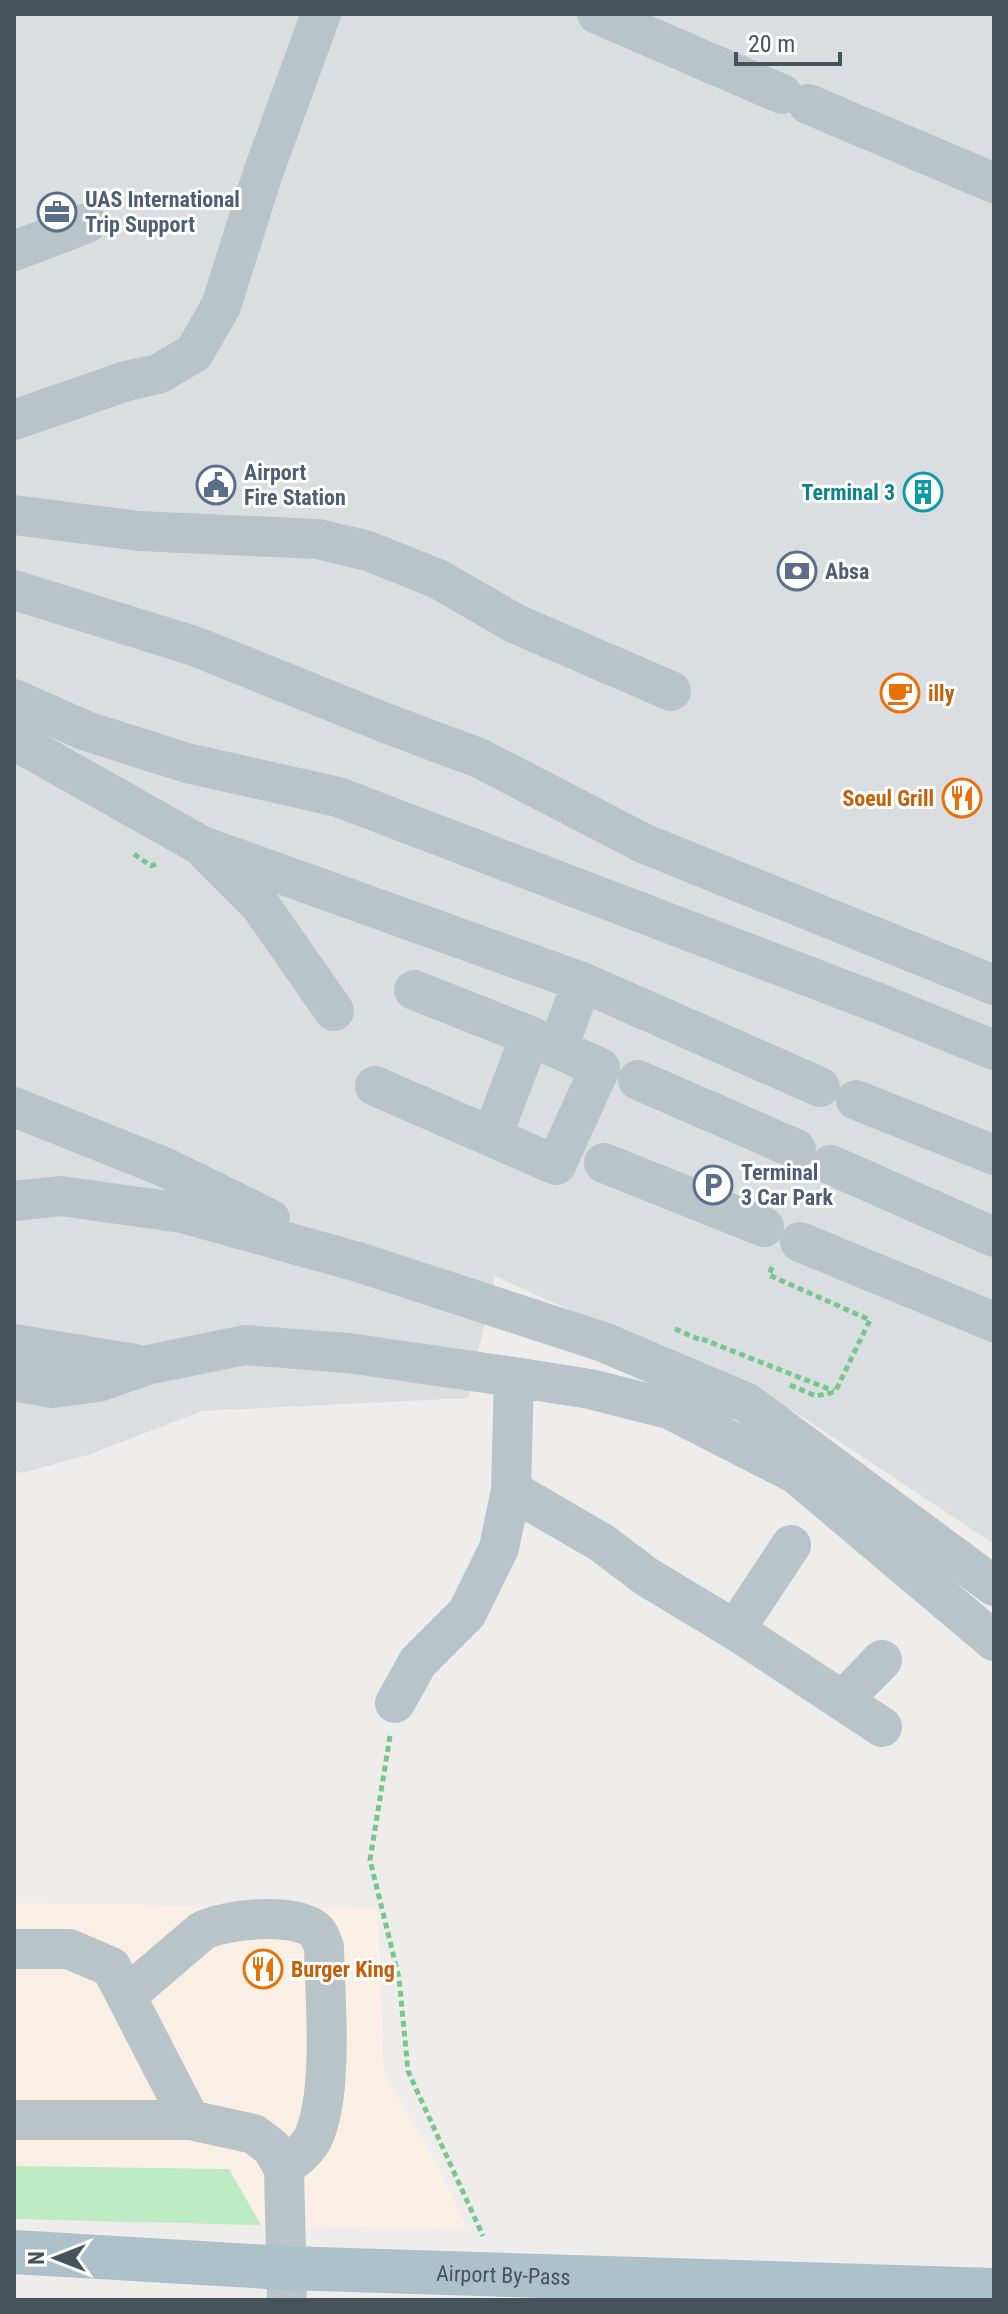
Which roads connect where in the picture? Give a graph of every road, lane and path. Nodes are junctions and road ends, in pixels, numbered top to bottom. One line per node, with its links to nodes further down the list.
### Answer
1 (321, 14): 6 (lane)
2 (597, 14): 3 (lane)
3 (994, 183)
4 (87, 223): 5 (lane)
5 (14, 251)
6 (14, 420)
7 (14, 515): 9 (lane)
8 (14, 590): 14 (lane, bridge)
9 (671, 691)
10 (14, 699): 18 (lane)
11 (14, 740): 12 (lane)
12 (202, 846): 13 (lane); 16 (lane)
13 (582, 982): 17 (lane); 23 (lane)
14 (994, 985)
15 (414, 990): 17 (lane)
16 (334, 1011)
17 (544, 1042): 22 (lane); 22 (lane)
18 (994, 1050)
19 (638, 1080): 26 (lane)
20 (375, 1086): 22 (lane)
21 (14, 1107): 28 (lane)
22 (492, 1137)
23 (994, 1155)
24 (604, 1163): 27 (lane)
25 (14, 1201): 28 (lane)
26 (994, 1237)
27 (779, 1245): 29 (lane); 35 (path)
28 (358, 1262): 39 (lane)
29 (994, 1322)
30 (692, 1335): 35 (path)
31 (14, 1344): 32 (lane)
32 (147, 1365): 33 (lane); 34 (lane)
33 (514, 1377): 37 (lane); 41 (lane)
34 (14, 1381)
35 (835, 1392): 36 (path)
36 (816, 1396)
37 (511, 1490): 40 (lane); 44 (lane)
38 (791, 1545): 40 (lane)
39 (994, 1586)
40 (735, 1630): 43 (lane)
41 (994, 1641)
42 (882, 1660): 43 (lane)
43 (842, 1701): 45 (lane)
44 (395, 1703): 52 (path)
45 (882, 1727)
46 (14, 1949): 47 (lane)
47 (126, 1996): 49 (lane); 50 (lane)
48 (14, 2120): 49 (lane)
49 (190, 2120): 50 (lane)
50 (284, 2169): 53 (lane)
51 (14, 2252): 53 (main road, Airport By-Pass)
52 (500, 2273): 53 (main road, Airport By-Pass); 54 (main road, Airport By-Pass)
53 (286, 2284)
54 (994, 2290)

